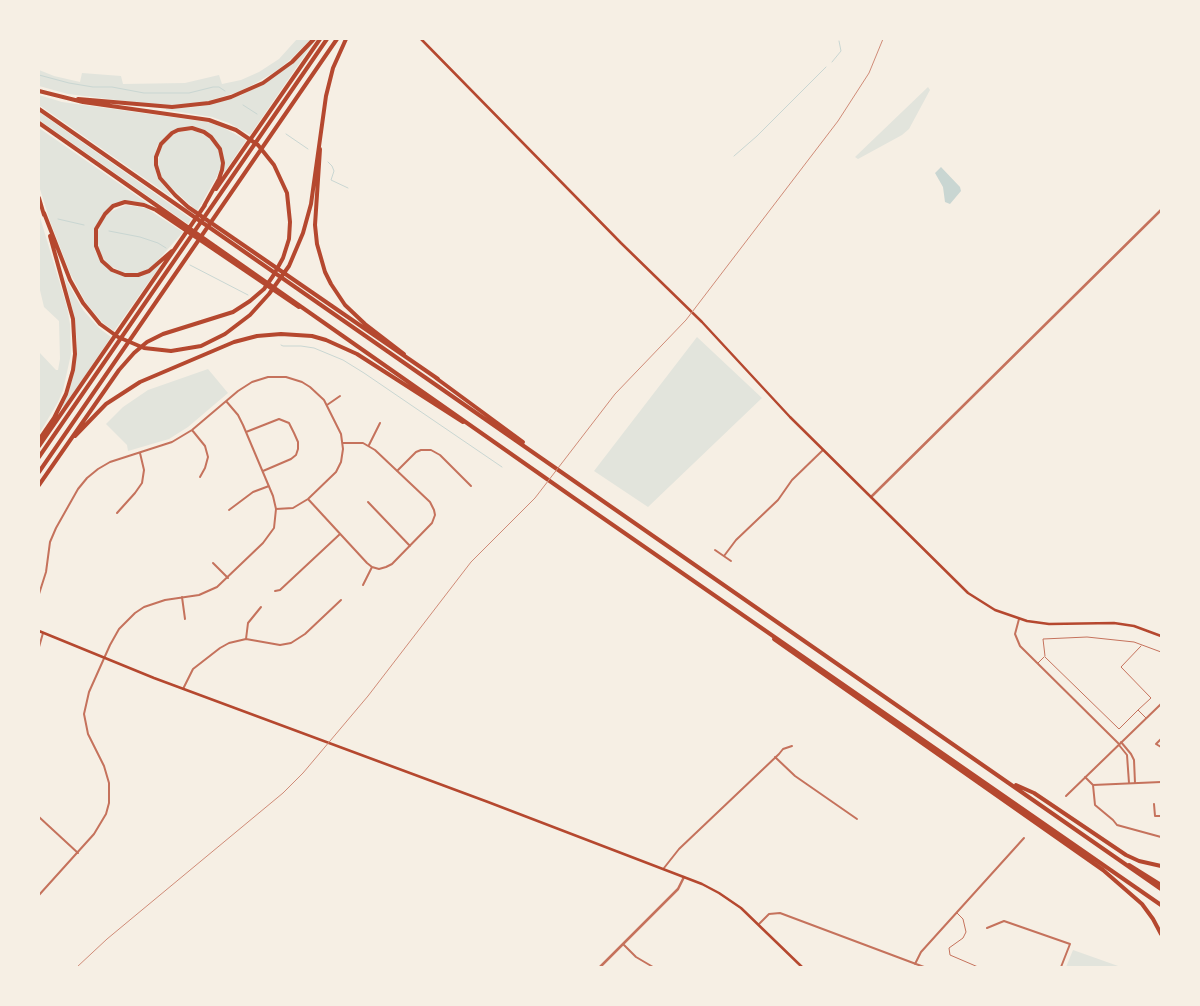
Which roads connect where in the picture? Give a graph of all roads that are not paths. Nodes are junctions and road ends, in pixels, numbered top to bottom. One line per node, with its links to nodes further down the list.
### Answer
1 (314, 39): 8 (highway)
2 (320, 39): 13 (highway)
3 (327, 39): 33 (highway)
4 (338, 39): 36 (highway)
5 (346, 39): 10 (highway)
6 (421, 39): 31 (main road)
7 (39, 91): 8 (highway)
8 (44, 93): 27 (highway)
9 (39, 109): 34 (highway)
10 (323, 112): 15 (highway); 18 (highway)
11 (39, 123): 16 (highway)
12 (39, 198): 15 (highway)
13 (204, 206): 17 (highway); 18 (highway)
14 (1161, 210): 42 (street)
15 (44, 213): 26 (highway)
16 (177, 222): 17 (highway); 23 (highway)
17 (179, 244): 29 (highway)
18 (438, 379): 34 (highway)
19 (340, 396): 21 (street)
20 (226, 401): 21 (street); 24 (street); 25 (street)
21 (327, 405): 28 (street)
22 (380, 423): 30 (street)
23 (474, 428): 27 (highway); 64 (highway)
24 (192, 430): 32 (street); 38 (street)
25 (246, 432): 35 (street); 35 (street)
26 (39, 440)
27 (68, 442): 39 (highway)
28 (343, 443): 30 (street); 43 (street)
29 (39, 446)
30 (368, 446): 37 (street)
31 (822, 450): 42 (main road); 51 (street)
32 (140, 453): 47 (street); 58 (street)
33 (39, 457)
34 (547, 461): 85 (highway)
35 (262, 471): 40 (street)
36 (39, 472)
37 (397, 472): 41 (street); 49 (street)
38 (200, 477)
39 (39, 485)
40 (268, 486): 45 (street); 46 (street)
41 (471, 486)
42 (871, 497): 63 (main road)
43 (308, 499): 45 (street); 48 (street)
44 (368, 502): 49 (street)
45 (276, 509): 55 (street)
46 (229, 510)
47 (117, 513)
48 (340, 534): 54 (street); 57 (street)
49 (410, 546): 54 (street)
50 (715, 550): 51 (street)
51 (724, 556): 52 (street)
52 (731, 561)
53 (213, 564): 55 (street)
54 (372, 567): 56 (street)
55 (228, 578): 59 (street)
56 (364, 584)
57 (274, 591)
58 (39, 594)
59 (182, 597): 62 (street); 73 (street)
60 (341, 600): 68 (street)
61 (261, 606): 68 (street)
62 (185, 619)
63 (1019, 619): 67 (main road); 74 (street)
64 (754, 623): 105 (highway); 109 (highway)
65 (39, 632): 66 (main road)
66 (43, 634): 70 (street); 73 (main road)
67 (1161, 636)
68 (246, 640): 75 (street)
69 (1142, 645): 71 (lane); 72 (lane); 77 (lane)
70 (39, 647)
71 (1161, 652)
72 (1045, 656): 74 (lane); 77 (lane)
73 (103, 659): 75 (main road); 97 (street)
74 (1038, 663): 80 (street)
75 (183, 689): 100 (main road)
76 (1161, 704): 78 (street)
77 (1138, 710): 78 (lane)
78 (1146, 719): 80 (street)
79 (1161, 739): 82 (street)
80 (1120, 744): 84 (street); 87 (street); 88 (street)
81 (792, 746): 83 (street)
82 (1161, 747)
83 (775, 757): 94 (street); 100 (street)
84 (1085, 777): 89 (street); 90 (street)
85 (1009, 782): 98 (highway); 99 (highway)
86 (1161, 782): 88 (street)
87 (1129, 783): 88 (street); 89 (street)
88 (1135, 783)
89 (1093, 785): 95 (street)
90 (1066, 796)
91 (1154, 804): 92 (street)
92 (1161, 816)
93 (39, 817): 97 (street)
94 (857, 820)
95 (1161, 837)
96 (1024, 838): 106 (street)
97 (78, 852): 104 (street)
98 (1122, 862): 102 (highway); 103 (highway)
99 (1161, 866)
100 (664, 869): 101 (main road)
101 (684, 877): 107 (main road); 110 (street)
102 (1161, 885)
103 (1161, 889)
104 (39, 895)
105 (1161, 906)
106 (956, 913): 111 (street); 116 (lane)
107 (759, 924): 111 (street); 114 (main road)
108 (987, 928): 117 (street)
109 (1161, 934)
110 (623, 944): 112 (street); 113 (street)
111 (915, 964): 115 (street)
112 (600, 967)
113 (653, 967)
114 (802, 967)
115 (924, 967)
116 (978, 967)
117 (1061, 967)

